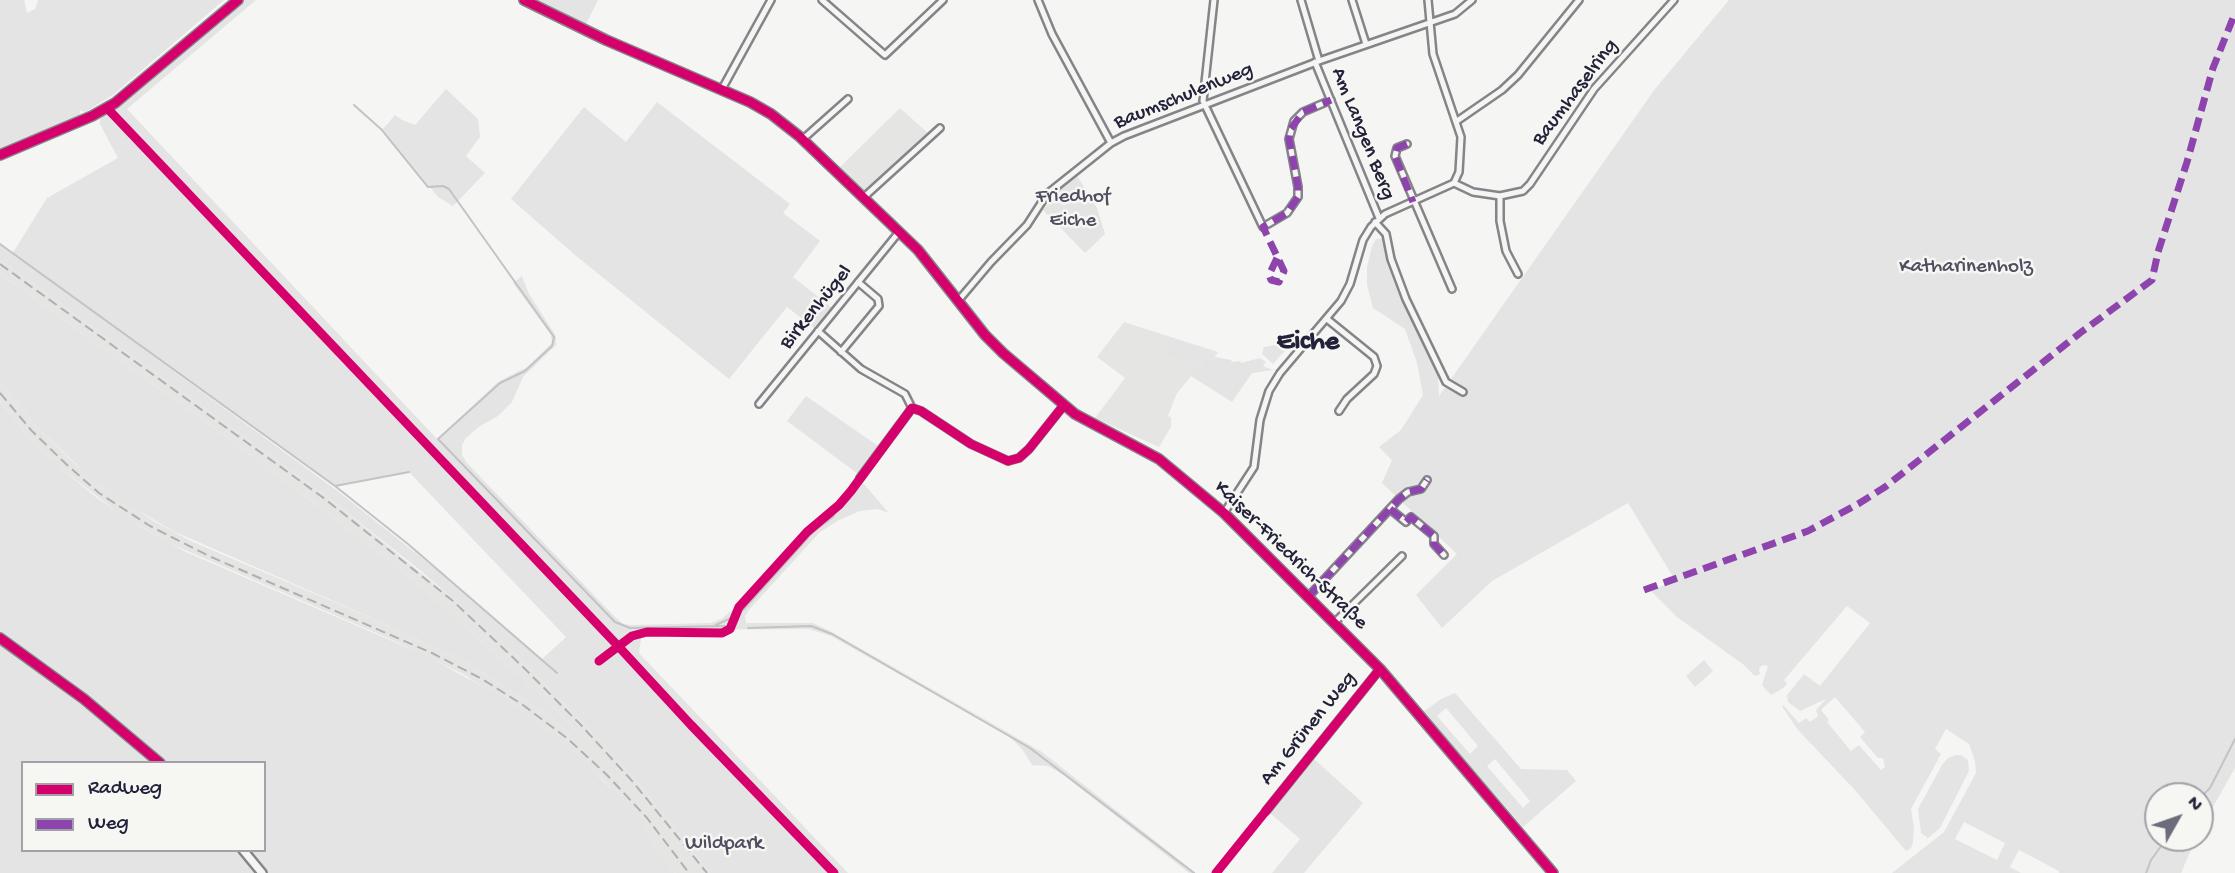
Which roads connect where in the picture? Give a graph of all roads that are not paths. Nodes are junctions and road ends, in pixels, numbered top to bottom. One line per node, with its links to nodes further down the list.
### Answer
1 (238, 0): 26 (street)
2 (524, 0): 17 (street, Kaiser-Friedrich-Straße)
3 (771, 0): 17 (street)
4 (822, 0): 5 (street)
5 (943, 0)
6 (1038, 0): 24 (street)
7 (1214, 0): 20 (street)
8 (1301, 0): 16 (street)
9 (1352, 0): 15 (street)
10 (1428, 0): 14 (street)
11 (1472, 0): 14 (street, Baumschulenweg)
12 (1579, 0): 21 (street)
13 (1674, 0): 28 (street, Baumhaselring)
14 (1429, 23): 15 (street, Baumschulenweg); 21 (street)
15 (1366, 44): 16 (street, Baumschulenweg)
16 (1317, 62): 19 (street, Am Langen Berg); 20 (street, Baumschulenweg)
17 (722, 89): 23 (street, Kaiser-Friedrich-Straße)
18 (848, 99): 23 (street)
19 (1331, 100): 20 (street); 31 (street, Am Langen Berg)
20 (1204, 104): 24 (street, Baumschulenweg)
21 (1457, 121): 27 (street)
22 (940, 128): 29 (street)
23 (803, 139): 29 (street, Kaiser-Friedrich-Straße)
24 (1111, 143): 36 (street, Baumschulenweg)
25 (1407, 144): 30 (street)
26 (0, 155)
27 (1454, 183): 28 (street); 30 (street)
28 (1500, 196): 33 (street)
29 (863, 198): 32 (street, Kaiser-Friedrich-Straße)
30 (1413, 202): 31 (street); 35 (street)
31 (1377, 220): 37 (street); 40 (street, Am Langen Berg)
32 (900, 232): 34 (street, Birkenhügel); 36 (street, Kaiser-Friedrich-Straße)
33 (1518, 274)
34 (858, 282): 38 (street, Birkenhügel); 39 (street)
35 (1452, 289)
36 (958, 301): 42 (street, Kaiser-Friedrich-Straße)
37 (1327, 319): 44 (street); 48 (street)
38 (818, 331): 39 (street); 41 (street, Birkenhügel)
39 (841, 352): 43 (street)
40 (1463, 392)
41 (759, 404)
42 (1064, 405): 43 (street); 48 (street, Kaiser-Friedrich-Straße)
43 (912, 408): 45 (street)
44 (1339, 411)
45 (860, 478)
46 (1427, 481): 47 (street)
47 (1390, 509): 49 (street); 51 (street)
48 (1224, 513): 51 (street, Kaiser-Friedrich-Straße)
49 (1444, 555)
50 (1402, 556): 52 (street)
51 (1308, 597): 52 (street, Kaiser-Friedrich-Straße)
52 (1334, 624): 54 (street, Kaiser-Friedrich-Straße)
53 (0, 638): 55 (street)
54 (1380, 669): 56 (street, Am Grünen Weg); 59 (street, Kaiser-Friedrich-Straße)
55 (158, 761)
56 (1266, 811)
57 (245, 852): 58 (street)
58 (262, 873)
59 (1553, 873)

